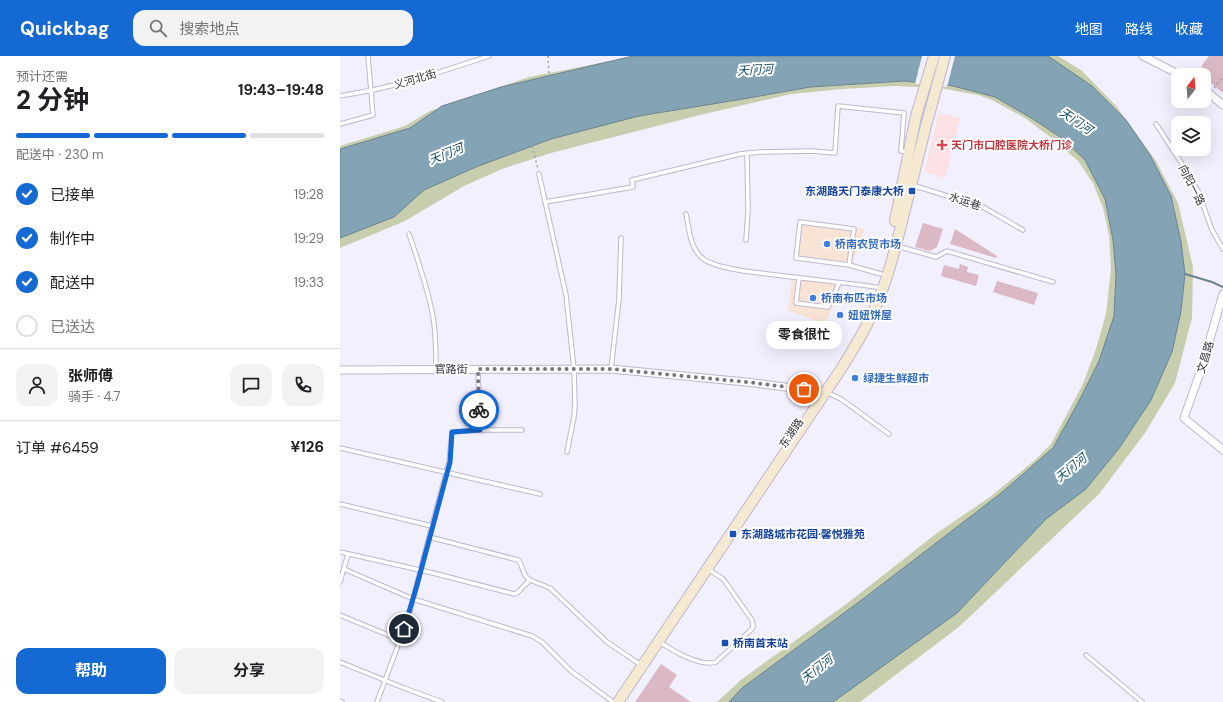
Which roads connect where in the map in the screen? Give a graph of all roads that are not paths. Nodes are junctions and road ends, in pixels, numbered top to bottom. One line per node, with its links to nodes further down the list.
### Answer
1 (368, 56): 7 (lane)
2 (489, 56): 7 (lane, 义河北街)
3 (934, 56): 13 (main road, 东湖路)
4 (945, 56): 16 (main road, 东湖路)
5 (1143, 56): 6 (street)
6 (1171, 70)
7 (371, 90): 9 (lane, 义河北街); 11 (lane)
8 (1211, 94): 10 (street)
9 (340, 96)
10 (1223, 105)
11 (340, 124)
12 (1156, 124): 24 (lane, 向阳一路)
13 (909, 152): 14 (lane); 16 (main road, 东湖路)
14 (747, 154): 17 (lane); 22 (lane)
15 (539, 174): 17 (lane)
16 (907, 184): 19 (lane, 水运巷); 23 (main road, 东湖路)
17 (545, 202): 34 (lane)
18 (686, 214): 27 (lane)
19 (1023, 230)
20 (409, 234): 32 (lane)
21 (621, 238): 35 (lane)
22 (746, 240)
23 (893, 245): 26 (main road, 东湖路); 28 (lane); 30 (main road, 东湖路)
24 (1223, 249)
25 (849, 265): 25 (lane); 26 (lane)
26 (881, 274): 30 (main road, 东湖路)
27 (799, 278): 29 (lane); 29 (lane)
28 (1053, 282)
29 (839, 283): 30 (lane)
30 (880, 288): 37 (main road, 东湖路)
31 (1223, 295): 42 (street, 文昌路)
32 (436, 369): 33 (street, 官路街); 36 (street, 官路街)
33 (478, 369): 34 (street, 官路街); 38 (lane)
34 (574, 369): 35 (street, 官路街); 43 (lane)
35 (611, 369): 37 (street, 官路街)
36 (340, 370)
37 (822, 392): 40 (lane); 51 (main road, 东湖路); 62 (main road, 东湖路)
38 (480, 430): 39 (lane); 44 (lane)
39 (522, 430)
40 (889, 434)
41 (340, 448): 44 (lane)
42 (1223, 450)
43 (567, 452)
44 (447, 472): 45 (lane); 47 (lane)
45 (540, 494)
46 (340, 504): 47 (lane)
47 (432, 526): 48 (lane)
48 (429, 538): 53 (lane); 54 (lane)
49 (340, 552): 50 (lane)
50 (348, 554): 52 (lane); 53 (lane)
51 (707, 568): 59 (main road, 东湖路); 59 (lane)
52 (344, 569): 55 (lane); 56 (lane)
53 (421, 570): 54 (lane); 56 (lane)
54 (530, 580): 62 (lane)
55 (340, 582)
56 (413, 599): 58 (lane); 66 (lane)
57 (340, 615): 58 (lane)
58 (400, 640): 63 (lane)
59 (658, 641): 67 (main road, 东湖路)
60 (1086, 656): 68 (lane)
61 (340, 662): 63 (lane)
62 (638, 663): 66 (main road, 东湖路)
63 (384, 680): 64 (lane); 65 (lane)
64 (377, 702)
65 (442, 702)
66 (613, 702)
67 (618, 702)
68 (1142, 702)

